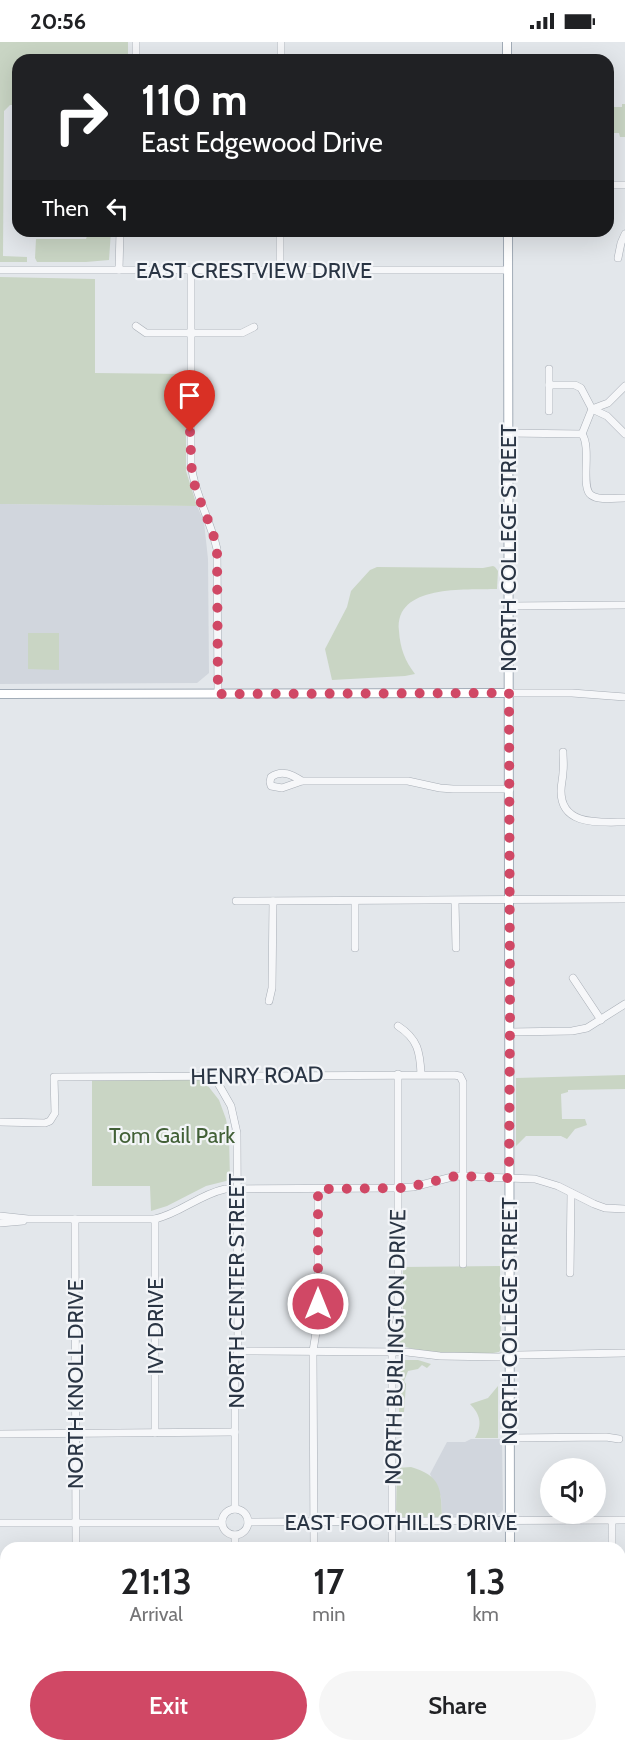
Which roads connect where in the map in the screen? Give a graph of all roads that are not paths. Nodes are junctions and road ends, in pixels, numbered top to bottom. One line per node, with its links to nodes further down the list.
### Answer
1 (625, 234): 5 (street)
2 (120, 237): 7 (street)
3 (280, 237): 8 (street)
4 (508, 237): 9 (main road, NORTH COLLEGE STREET)
5 (618, 258)
6 (0, 270): 7 (street, EAST CRESTVIEW DRIVE)
7 (119, 270): 10 (street, EAST CRESTVIEW DRIVE)
8 (280, 270): 9 (street, EAST CRESTVIEW DRIVE); 10 (street, EAST CRESTVIEW DRIVE)
9 (508, 270): 19 (main road, NORTH COLLEGE STREET)
10 (191, 271): 13 (street)
11 (136, 326): 13 (street)
12 (254, 327): 13 (street)
13 (191, 333): 27 (street)
14 (549, 369): 15 (street)
15 (549, 385): 17 (street); 18 (street)
16 (625, 386): 17 (street)
17 (592, 409): 20 (street); 21 (street)
18 (549, 411)
19 (508, 433): 20 (street); 24 (main road, NORTH COLLEGE STREET)
20 (582, 434): 22 (street)
21 (625, 434)
22 (625, 498)
23 (625, 605): 24 (street)
24 (509, 606): 25 (main road, NORTH COLLEGE STREET)
25 (509, 693): 27 (main road); 28 (street); 31 (main road, NORTH COLLEGE STREET)
26 (0, 694): 27 (main road)
27 (218, 694)
28 (625, 697)
29 (562, 752): 32 (street)
30 (302, 781): 31 (street)
31 (510, 789): 34 (main road, NORTH COLLEGE STREET)
32 (625, 822)
33 (625, 899): 34 (street)
34 (510, 900): 38 (street); 46 (main road, NORTH COLLEGE STREET)
35 (236, 901): 36 (street)
36 (273, 901): 37 (street); 42 (street)
37 (355, 901): 38 (street); 39 (street)
38 (455, 901): 40 (street)
39 (355, 948)
40 (456, 948)
41 (573, 978): 44 (street)
42 (269, 1001)
43 (625, 1004): 44 (street)
44 (601, 1020): 46 (street)
45 (398, 1026): 48 (street)
46 (510, 1032): 52 (main road, NORTH COLLEGE STREET)
47 (398, 1074): 48 (street, HENRY ROAD); 49 (street, HENRY ROAD); 53 (street, NORTH BURLINGTON DRIVE)
48 (421, 1074): 51 (street, HENRY ROAD)
49 (218, 1076): 50 (street, HENRY ROAD); 54 (street, NORTH CENTER STREET)
50 (0, 1122)
51 (463, 1176): 52 (street); 53 (street); 63 (street)
52 (509, 1178): 56 (street); 69 (main road, NORTH COLLEGE STREET)
53 (398, 1188): 55 (street); 67 (street, NORTH BURLINGTON DRIVE)
54 (237, 1189): 55 (street); 61 (street); 65 (street, NORTH CENTER STREET)
55 (318, 1189): 66 (street)
56 (571, 1193): 57 (street); 64 (street)
57 (625, 1209)
58 (0, 1216): 59 (street)
59 (28, 1219): 60 (street); 62 (street)
60 (75, 1219): 61 (street); 71 (street, NORTH KNOLL DRIVE)
61 (155, 1219): 72 (street, IVY DRIVE)
62 (0, 1223)
63 (463, 1264)
64 (570, 1273)
65 (238, 1350): 66 (street); 70 (street, NORTH CENTER STREET)
66 (313, 1351): 67 (street); 81 (street)
67 (392, 1351): 69 (street); 82 (street, NORTH BURLINGTON DRIVE)
68 (625, 1353): 69 (street)
69 (509, 1356): 74 (main road, NORTH COLLEGE STREET)
70 (235, 1432): 72 (street); 76 (street, NORTH CENTER STREET)
71 (75, 1433): 72 (street); 73 (street); 84 (street, NORTH KNOLL DRIVE)
72 (155, 1433)
73 (0, 1434)
74 (509, 1438): 75 (street); 78 (main road, NORTH COLLEGE STREET)
75 (619, 1438)
76 (235, 1509): 80 (street); 85 (street)
77 (625, 1520): 79 (street, EAST FOOTHILLS DRIVE)
78 (510, 1521): 79 (street, EAST FOOTHILLS DRIVE); 82 (street, EAST FOOTHILLS DRIVE); 91 (main road, NORTH COLLEGE STREET)
79 (612, 1521): 92 (street)
80 (248, 1522): 81 (street, EAST FOOTHILLS DRIVE); 86 (street)
81 (314, 1522): 82 (street, EAST FOOTHILLS DRIVE); 89 (street)
82 (392, 1522): 90 (street, NORTH BURLINGTON DRIVE)
83 (0, 1523): 84 (street)
84 (76, 1523): 85 (street); 87 (street, NORTH KNOLL DRIVE)
85 (222, 1523): 86 (street)
86 (235, 1535): 88 (street)
87 (76, 1542)
88 (235, 1542)
89 (314, 1542)
90 (392, 1542)
91 (510, 1542)
92 (612, 1542)

